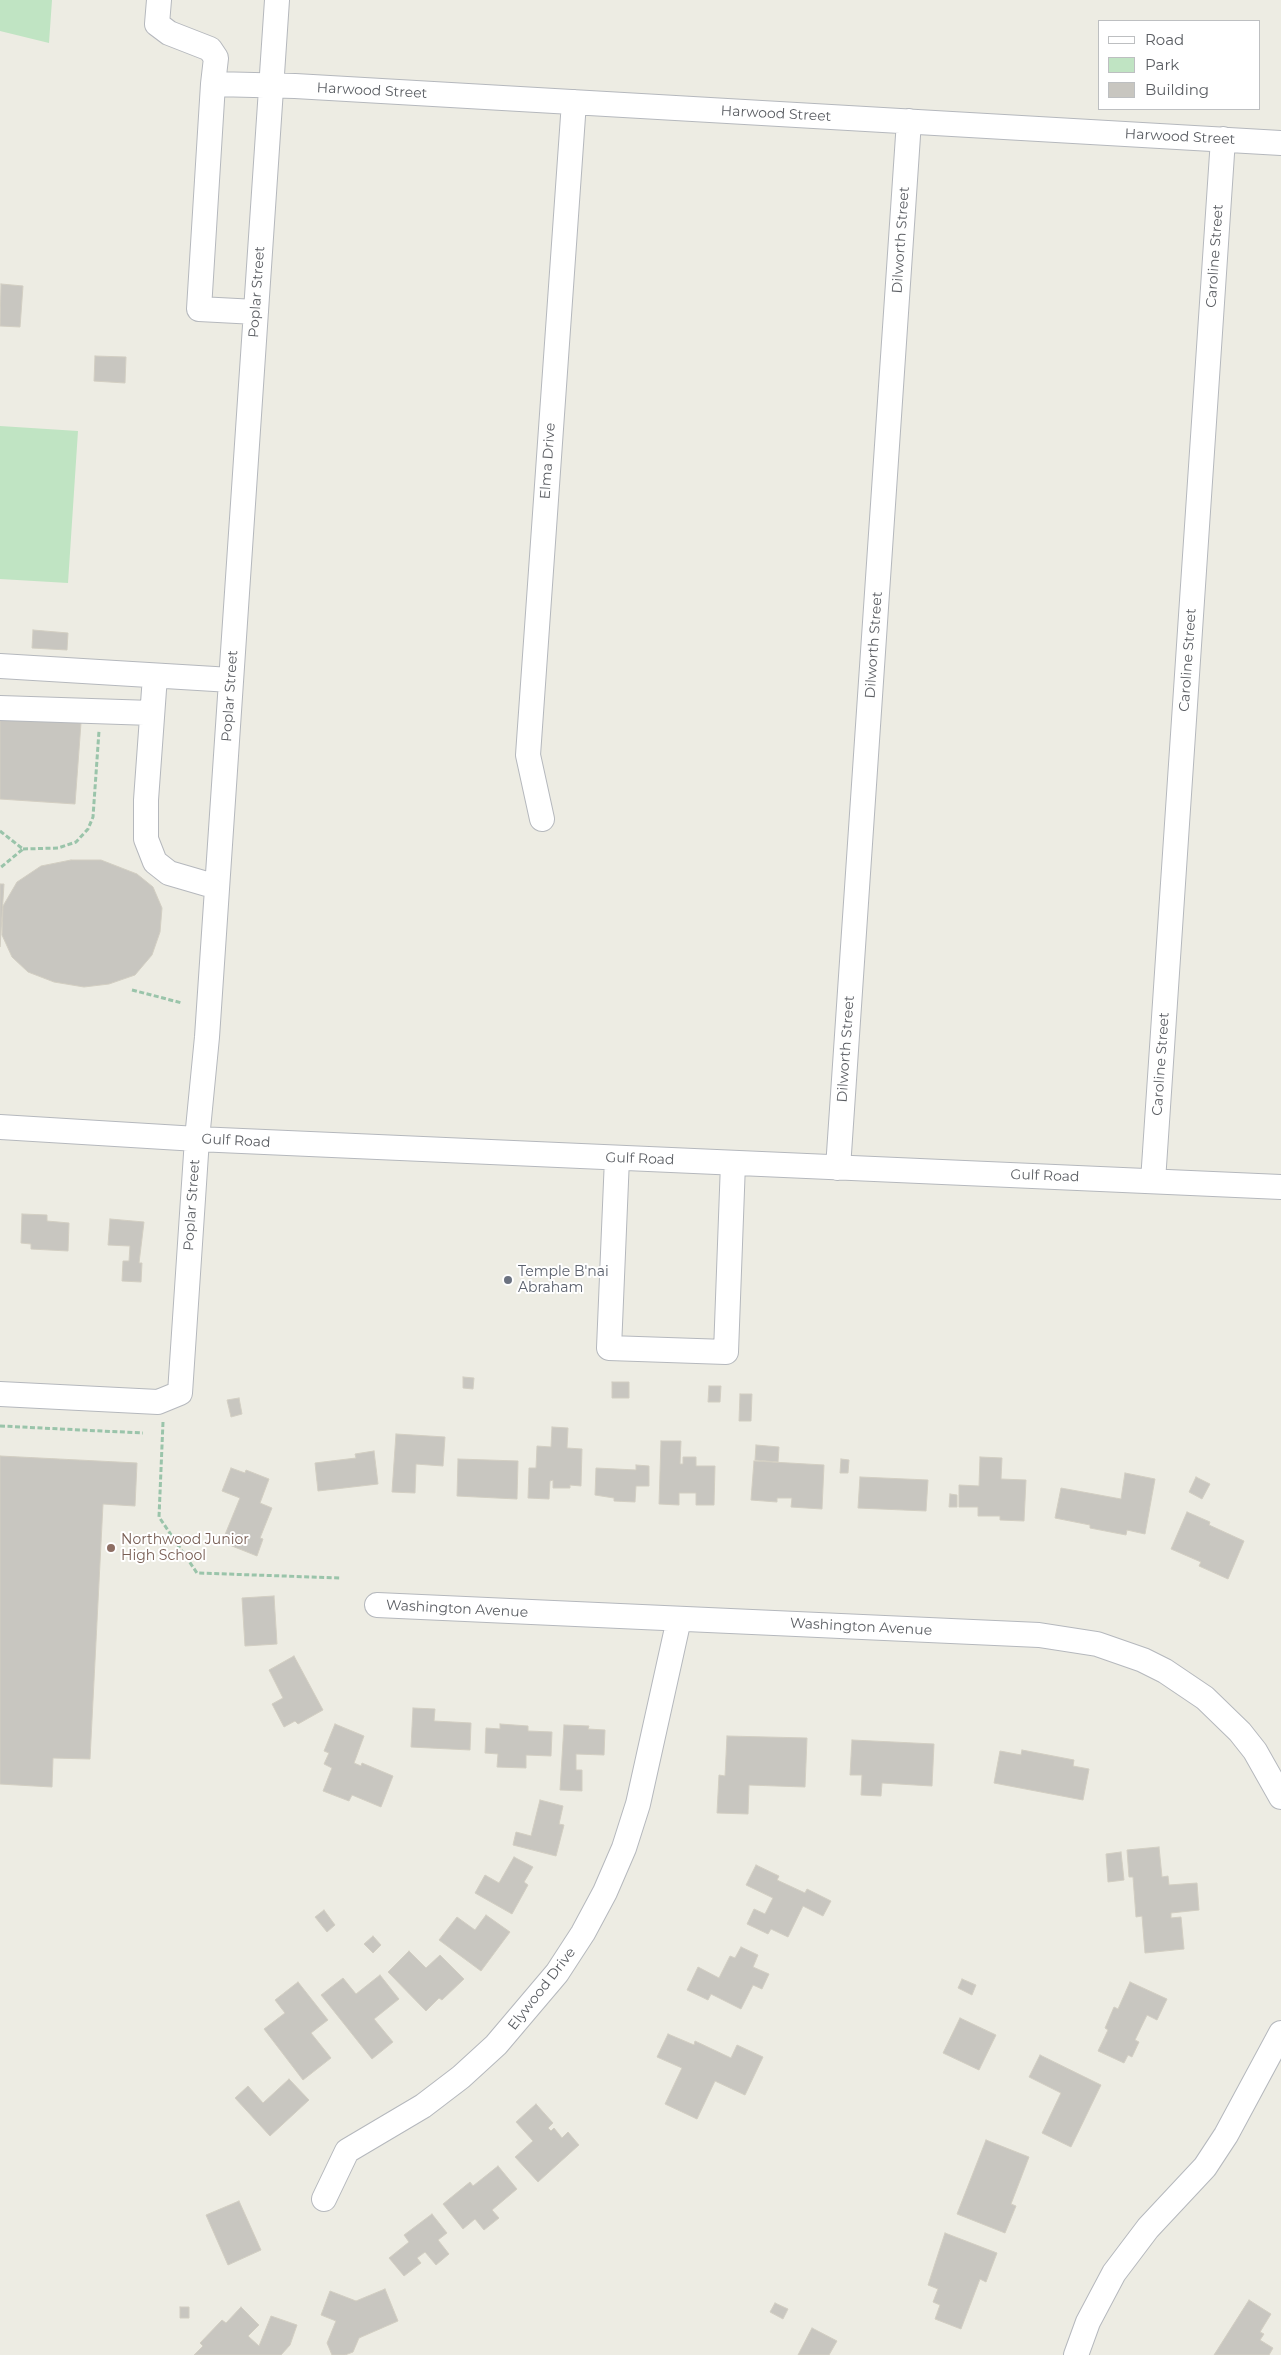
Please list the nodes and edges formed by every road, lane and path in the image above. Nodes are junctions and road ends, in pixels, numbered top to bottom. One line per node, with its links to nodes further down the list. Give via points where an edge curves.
1 (159, 0): 3 (street, via 157,24 169,34 210,49 216,58)
2 (277, 0): 4 (street, Poplar Street)
3 (213, 84): 4 (street, Harwood Street); 9 (street, via 199,309)
4 (271, 85): 5 (street, Harwood Street); 9 (street, Poplar Street)
5 (574, 102): 6 (street, Harwood Street); 16 (street, Elma Drive, via 528,755)
6 (909, 121): 7 (street, Harwood Street); 27 (street, Dilworth Street)
7 (1223, 139): 8 (street, Harwood Street); 28 (street, Caroline Street)
8 (1281, 143)
9 (256, 312): 12 (street, Poplar Street)
10 (0, 666): 11 (street)
11 (155, 676): 12 (street); 14 (street)
12 (231, 680): 20 (street, Poplar Street)
13 (0, 708): 14 (street)
14 (152, 713): 20 (street, via 146,839 155,862 169,873)
15 (100, 721): 18 (path, via 93,817 88,829 76,842 58,848)
16 (542, 820)
17 (0, 831): 18 (path)
18 (23, 849): 19 (path)
19 (0, 868)
20 (217, 887): 24 (street, Poplar Street)
21 (132, 990): 22 (path)
22 (182, 1003)
23 (0, 1127): 24 (street, Gulf Road)
24 (197, 1139): 25 (street, Gulf Road); 31 (street, Poplar Street)
25 (617, 1158): 26 (street, Gulf Road); 26 (street, via 609,1348 726,1352)
26 (733, 1163): 27 (street, Gulf Road)
27 (838, 1168): 28 (street, Gulf Road)
28 (1153, 1181): 29 (street, Gulf Road)
29 (1281, 1187)
30 (0, 1394): 31 (street, via 158,1402)
31 (172, 1396): 34 (path, via 159,1517 197,1573)
32 (0, 1426): 33 (path)
33 (143, 1433)
34 (341, 1578)
35 (377, 1605): 36 (street, Washington Avenue)
36 (679, 1619): 37 (street, Washington Avenue, via 1039,1635 1105,1646 1165,1671 1205,1698 1255,1752); 39 (street, Elywood Drive, via 638,1804 620,1857 583,1934 557,1973 496,2046 423,2106 347,2151)
37 (1281, 1797)
38 (1281, 2033): 40 (street, via 1205,2167 1148,2228 1114,2272 1088,2322)
39 (324, 2199)
40 (1076, 2355)

